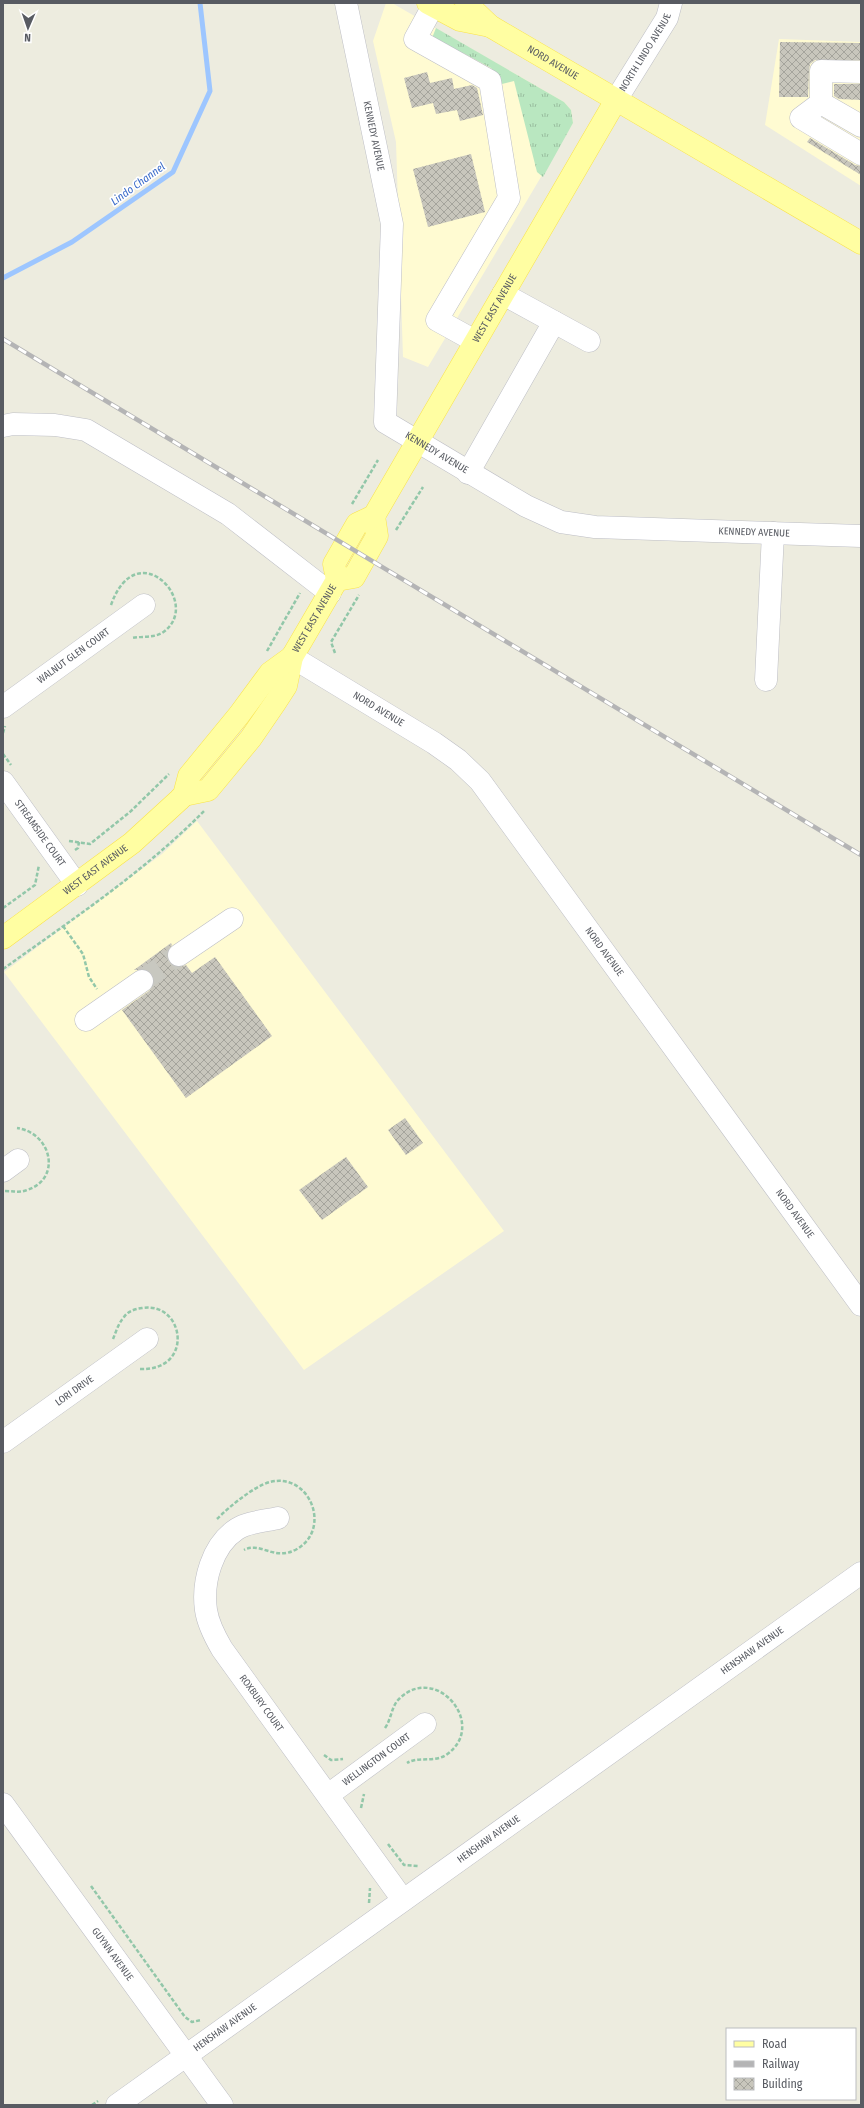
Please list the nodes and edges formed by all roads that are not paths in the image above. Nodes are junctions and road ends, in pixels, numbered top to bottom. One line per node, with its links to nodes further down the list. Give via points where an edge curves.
1 (346, 3): 17 (street, KENNEDY AVENUE, via 392,224 385,422)
2 (466, 3): 5 (main road, NORD AVENUE)
3 (671, 3): 7 (street, NORTH LINDO AVENUE, via 667,18)
4 (431, 5): 5 (main road, NORD AVENUE, via 460,20); 14 (street, via 415,39 490,81 509,198 437,320)
5 (490, 26): 7 (main road, NORD AVENUE)
6 (861, 72): 8 (street, via 821,71)
7 (616, 100): 11 (main road, NORD AVENUE); 12 (main road, WEST EAST AVENUE)
8 (820, 103): 9 (street); 10 (street, via 801,118)
9 (861, 126)
10 (861, 154)
11 (861, 243)
12 (503, 294): 13 (street); 14 (main road, WEST EAST AVENUE)
13 (554, 322): 15 (street); 18 (street)
14 (475, 341): 17 (main road, WEST EAST AVENUE)
15 (589, 341)
16 (3, 426): 21 (street, via 54,425 86,430 228,514 310,576)
17 (417, 442): 18 (street, KENNEDY AVENUE); 21 (main road, WEST EAST AVENUE, via 374,516 377,536 354,577)
18 (468, 472): 19 (street, KENNEDY AVENUE, via 526,506 561,522 595,527)
19 (773, 533): 20 (street, KENNEDY AVENUE); 24 (street)
20 (861, 536)
21 (334, 586): 23 (main road, WEST EAST AVENUE)
22 (144, 605): 25 (street, WALNUT GLEN COURT)
23 (292, 657): 27 (main road, WEST EAST AVENUE, via 270,673 189,776 184,795 132,843); 33 (street, NORD AVENUE, via 434,743 458,760 480,781)
24 (766, 680)
25 (3, 707)
26 (8, 774): 27 (street, STREAMSIDE COURT)
27 (77, 885): 29 (main road, WEST EAST AVENUE)
28 (232, 919): 30 (street)
29 (3, 938)
30 (179, 955)
31 (142, 981): 32 (street)
32 (86, 1020)
33 (861, 1305)
34 (147, 1339): 35 (street, LORI DRIVE)
35 (3, 1442)
36 (278, 1518): 39 (street, ROXBURY COURT, via 245,1526 226,1539 211,1564 205,1596 206,1610 214,1636 222,1649)
37 (861, 1574): 41 (street, HENSHAW AVENUE)
38 (425, 1724): 39 (street, WELLINGTON COURT)
39 (328, 1795): 41 (street, ROXBURY COURT)
40 (3, 1804): 42 (street, GUYNN AVENUE)
41 (403, 1900): 42 (street, HENSHAW AVENUE)
42 (186, 2056): 43 (street, HENSHAW AVENUE); 44 (street, GUYNN AVENUE)
43 (111, 2101)
44 (222, 2105)

